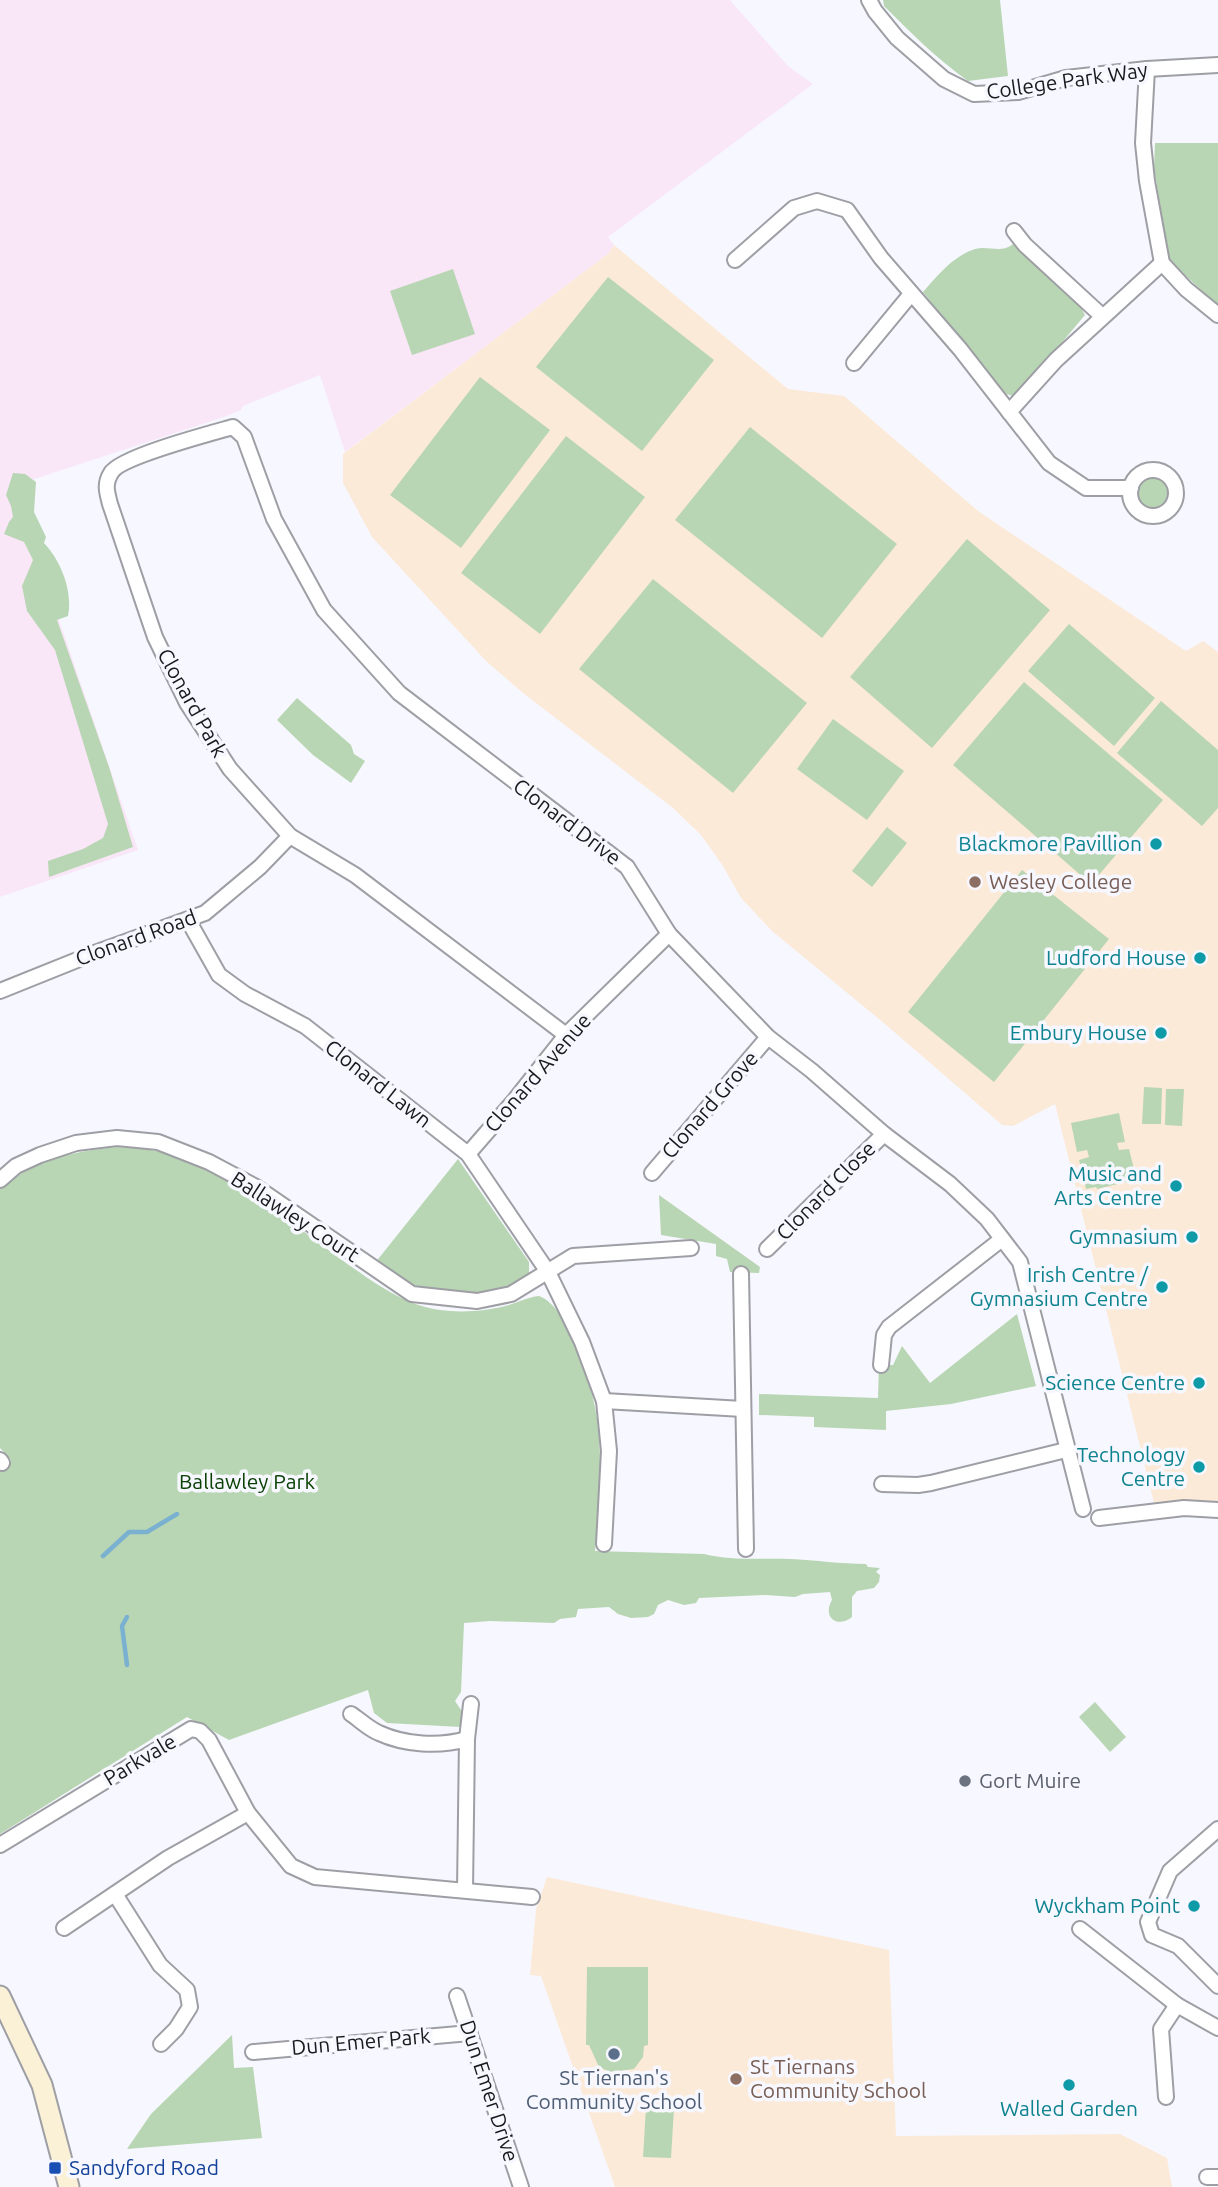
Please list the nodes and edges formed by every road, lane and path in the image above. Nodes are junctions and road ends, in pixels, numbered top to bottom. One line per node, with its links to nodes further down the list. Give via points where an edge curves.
1 (869, 0): 3 (street, College Park Way, via 897,38 944,79 974,94 1018,92 1066,78)
2 (1218, 65): 3 (street, College Park Way)
3 (1147, 69): 6 (street, via 1143,143)
4 (1014, 231): 9 (street)
5 (735, 260): 7 (street, via 794,208 817,201 846,211)
6 (1162, 263): 8 (street); 9 (street)
7 (911, 294): 10 (street); 11 (street)
8 (1218, 315)
9 (1102, 316): 11 (street)
10 (854, 363)
11 (1009, 412): 13 (street, via 1049,463 1086,488)
12 (233, 426): 14 (street, Clonard Park, via 135,457 113,469 106,485 155,637 187,703 228,767); 16 (street, Clonard Drive, via 244,437 274,519 327,615 402,696 627,867)
13 (1130, 488)
14 (290, 836): 15 (street, Clonard Road, via 227,896); 18 (street, Clonard Park, via 356,876)
15 (188, 920): 17 (street, Clonard Road); 21 (street, Clonard Lawn, via 219,975 310,1030)
16 (669, 934): 18 (street, Clonard Avenue); 19 (street, Clonard Drive)
17 (0, 991)
18 (566, 1035): 21 (street, Clonard Avenue)
19 (768, 1037): 20 (street, Clonard Drive); 22 (street, Clonard Grove)
20 (884, 1134): 24 (street, Clonard Drive, via 950,1184); 26 (street, Clonard Close)
21 (468, 1154): 27 (street, Clonard Lawn)
22 (652, 1173)
23 (0, 1180): 27 (street, Ballawley Court, via 16,1166 76,1143 117,1138 158,1142 256,1187 412,1294 477,1301 511,1294)
24 (1002, 1239): 29 (street, via 889,1327); 32 (street, Clonard Drive, via 1020,1262)
25 (691, 1248): 27 (street, Ballawley Court, via 573,1256)
26 (767, 1249)
27 (548, 1272): 30 (street, Clonard Lawn)
28 (741, 1274): 31 (street)
29 (881, 1365)
30 (604, 1401): 31 (street); 37 (street, Clonard Lawn, via 609,1451)
31 (743, 1409): 38 (street)
32 (1066, 1450): 33 (street, via 918,1485); 34 (street, Clonard Drive)
33 (882, 1485)
34 (1083, 1509)
35 (1218, 1510): 36 (street, via 1184,1508)
36 (1099, 1518)
37 (604, 1544)
38 (746, 1549)
39 (471, 1704): 41 (street)
40 (351, 1714): 41 (street, via 379,1733 418,1744)
41 (467, 1739): 45 (street)
42 (248, 1814): 44 (street, Parkvale, via 209,1740 191,1729); 45 (street, Parkvale, via 291,1867 315,1877); 46 (street, via 168,1858)
43 (1218, 1829): 50 (street, via 1170,1871 1148,1922 1152,1935 1178,1946)
44 (0, 1845)
45 (465, 1890): 47 (street, Parkvale)
46 (115, 1894): 48 (street); 56 (street, via 160,1965 187,1990 190,2007)
47 (532, 1897)
48 (64, 1928)
49 (1080, 1928): 53 (street)
50 (1218, 1986)
51 (0, 1996): 59 (main road, via 43,2085)
52 (457, 1996): 55 (street, Dun Emer Drive)
53 (1177, 2005): 54 (street); 58 (street, via 1161,2029)
54 (1218, 2028)
55 (470, 2033): 57 (street, Dun Emer Park); 60 (street, Dun Emer Drive)
56 (161, 2044)
57 (253, 2052)
58 (1166, 2097)
59 (69, 2187)
60 (521, 2187)

